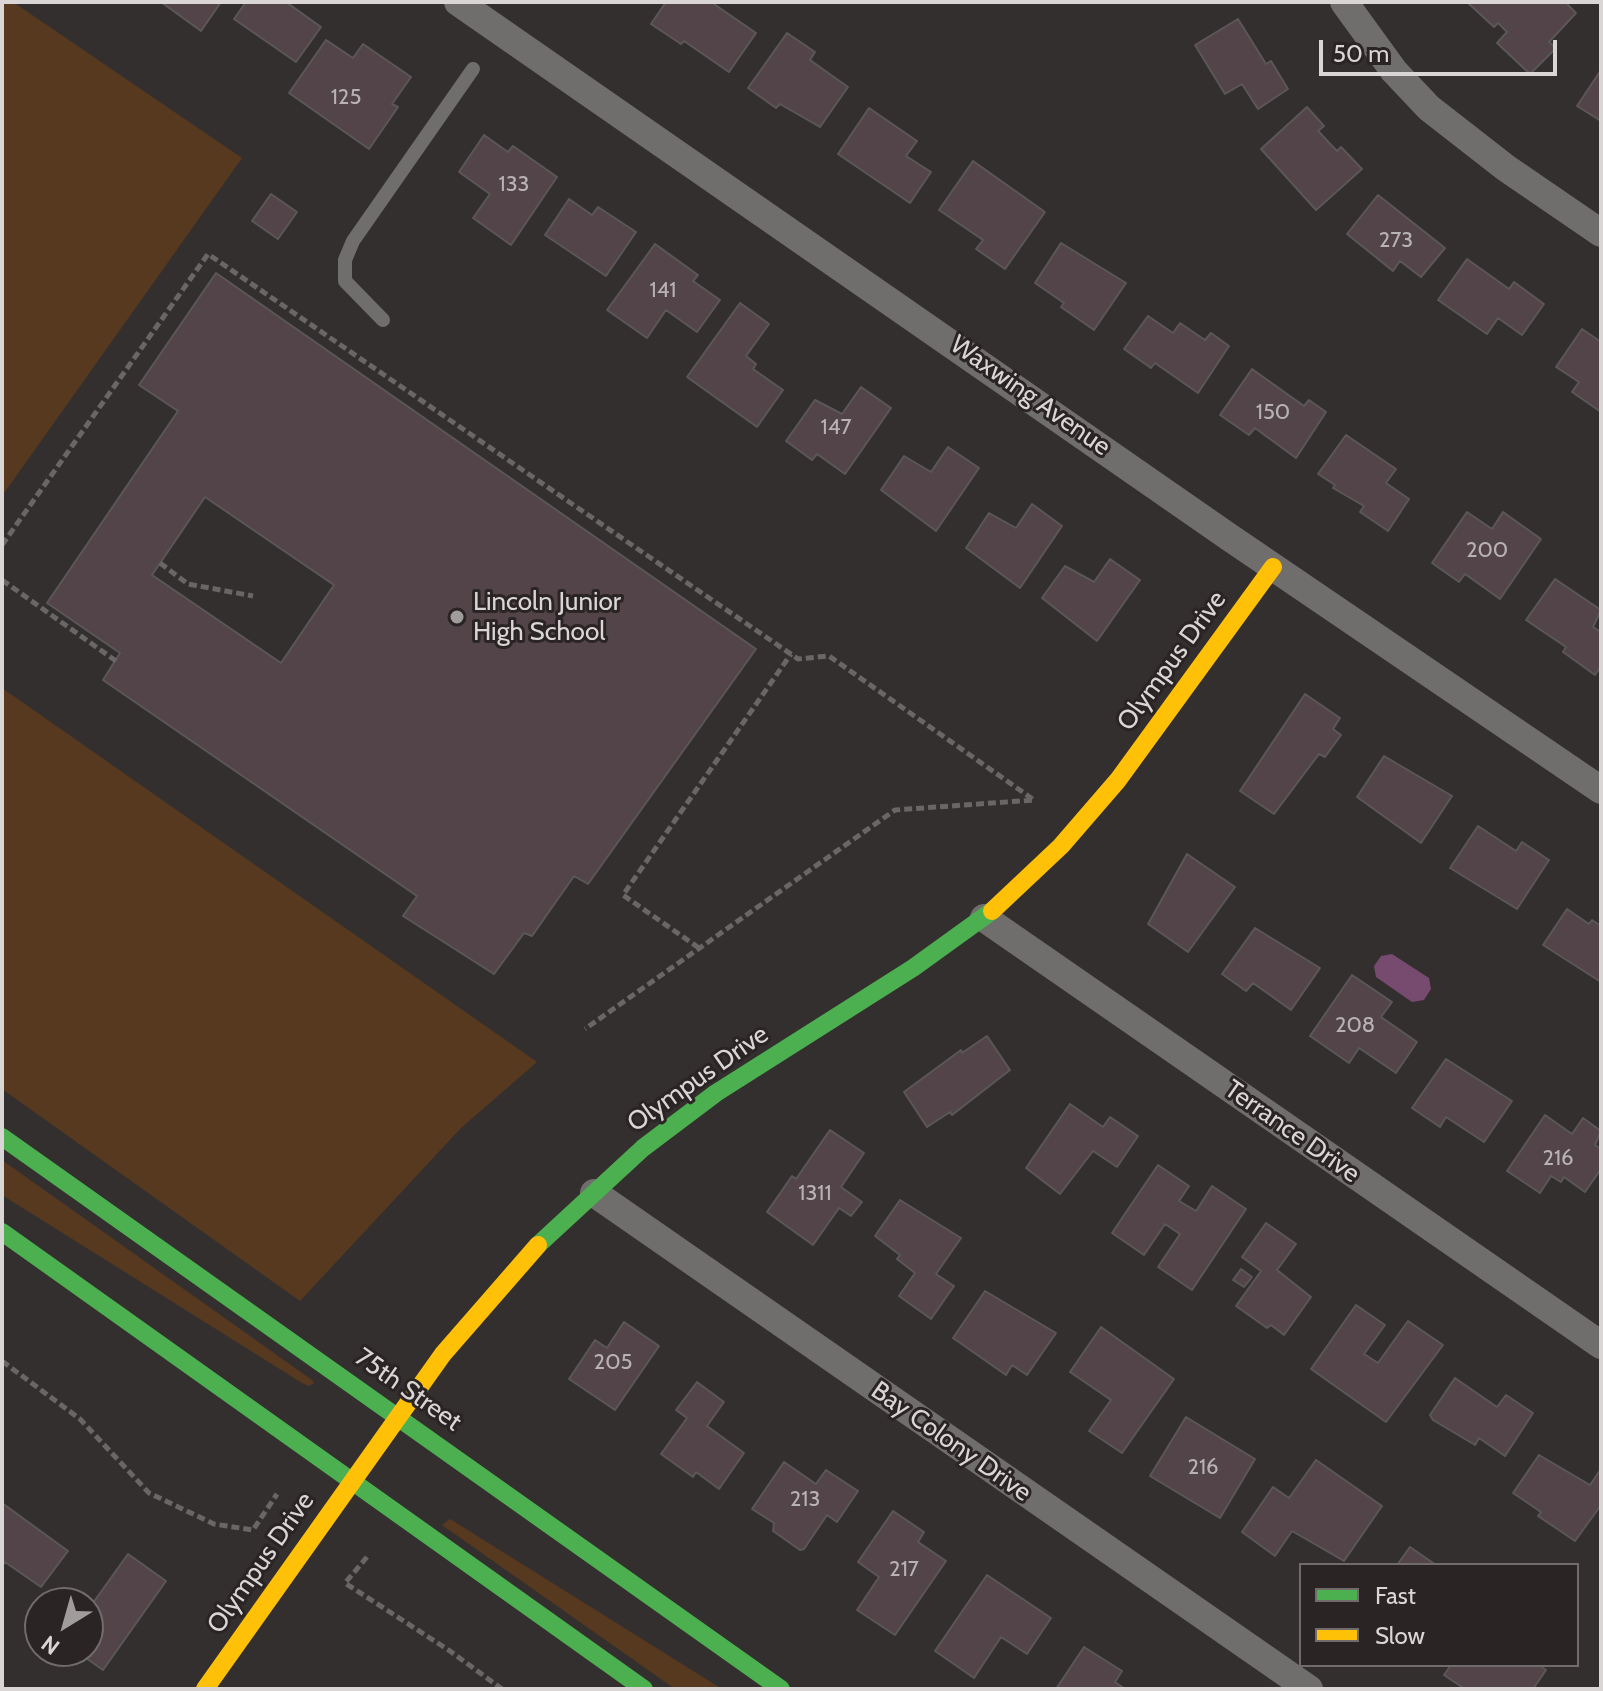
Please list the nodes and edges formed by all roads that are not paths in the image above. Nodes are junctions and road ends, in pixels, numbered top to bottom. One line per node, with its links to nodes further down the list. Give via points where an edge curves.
1 (458, 2): 6 (street, Waxwing Avenue)
2 (1344, 2): 4 (street, via 1394,71 1429,108)
3 (473, 69): 5 (lane, via 345,260 345,281)
4 (1601, 233)
5 (383, 320)
6 (1273, 567): 7 (street, Waxwing Avenue); 8 (main road, Olympus Drive, via 1118,780 1061,846)
7 (1601, 790)
8 (984, 918): 10 (main road, Olympus Drive, via 716,1093); 12 (street, Terrance Drive)
9 (2, 1137): 13 (main road, 75th Street)
10 (594, 1193): 13 (main road, Olympus Drive, via 508,1276); 18 (street, Bay Colony Drive)
11 (2, 1232): 14 (main road)
12 (1601, 1345)
13 (399, 1415): 14 (main road, Olympus Drive); 17 (main road, 75th Street)
14 (352, 1480): 15 (main road, Olympus Drive); 16 (main road)
15 (205, 1689)
16 (644, 1689)
17 (781, 1689)
18 (1309, 1689)

